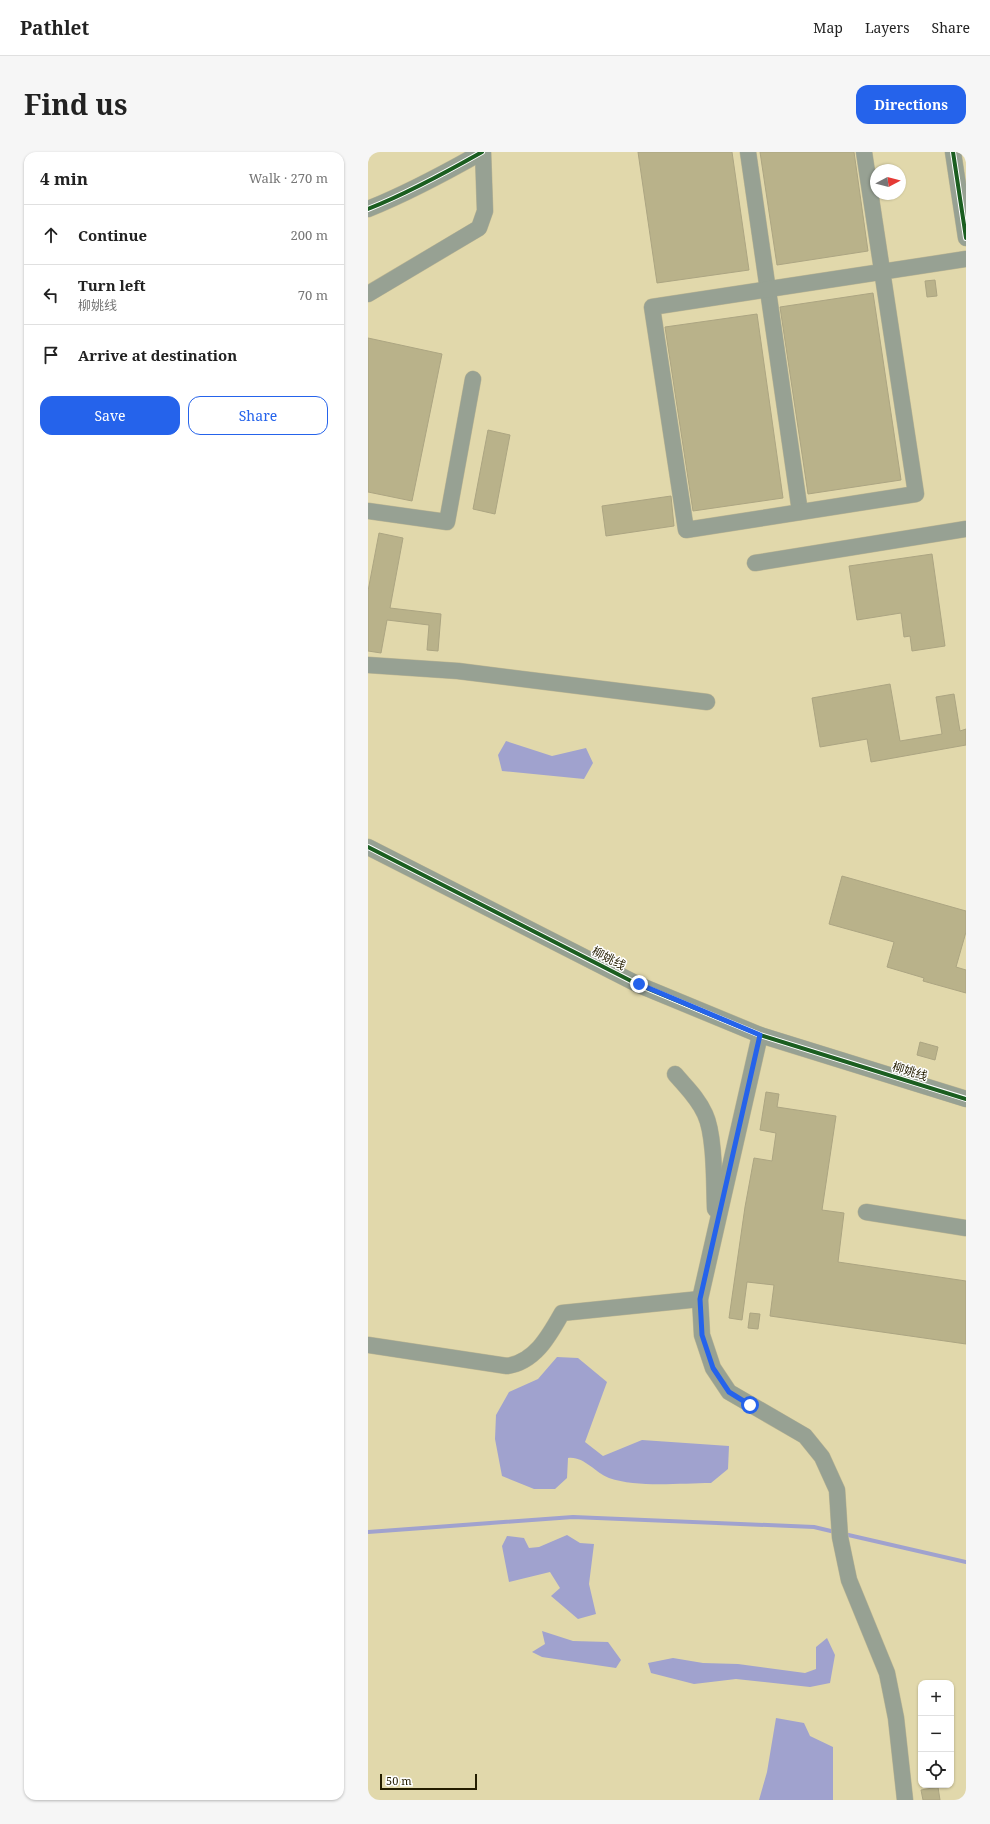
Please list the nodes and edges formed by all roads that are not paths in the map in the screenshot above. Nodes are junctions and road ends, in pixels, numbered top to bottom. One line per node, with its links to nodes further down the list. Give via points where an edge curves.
1 (483, 152): 5 (street, via 408,192); 10 (street, via 485,211 479,228)
2 (748, 152): 9 (street)
3 (864, 152): 8 (street)
4 (953, 152): 6 (street)
5 (368, 209)
6 (966, 238)
7 (966, 259): 8 (street)
8 (882, 272): 9 (street); 13 (street, via 916,494)
9 (768, 289): 13 (street); 13 (street, via 652,307 686,530)
10 (368, 294)
11 (473, 379): 12 (street, via 447,522)
12 (368, 511)
13 (800, 512)
14 (966, 530): 15 (street)
15 (755, 563)
16 (368, 665): 17 (street, via 458,672)
17 (707, 702)
18 (368, 847): 19 (street, 柳姚线, via 639,984)
19 (760, 1035): 21 (street, 柳姚线); 24 (street)
20 (675, 1074): 24 (street, via 698,1101 706,1114 710,1129)
21 (966, 1098)
22 (866, 1212): 23 (street)
23 (966, 1228)
24 (716, 1229): 25 (street)
25 (700, 1299): 26 (street, via 562,1313 548,1338 532,1356 518,1364 507,1366); 27 (street, via 702,1335 713,1368 729,1392 805,1436 822,1457 837,1490 840,1537 849,1580 887,1673 896,1718)
26 (368, 1345)
27 (905, 1800)

